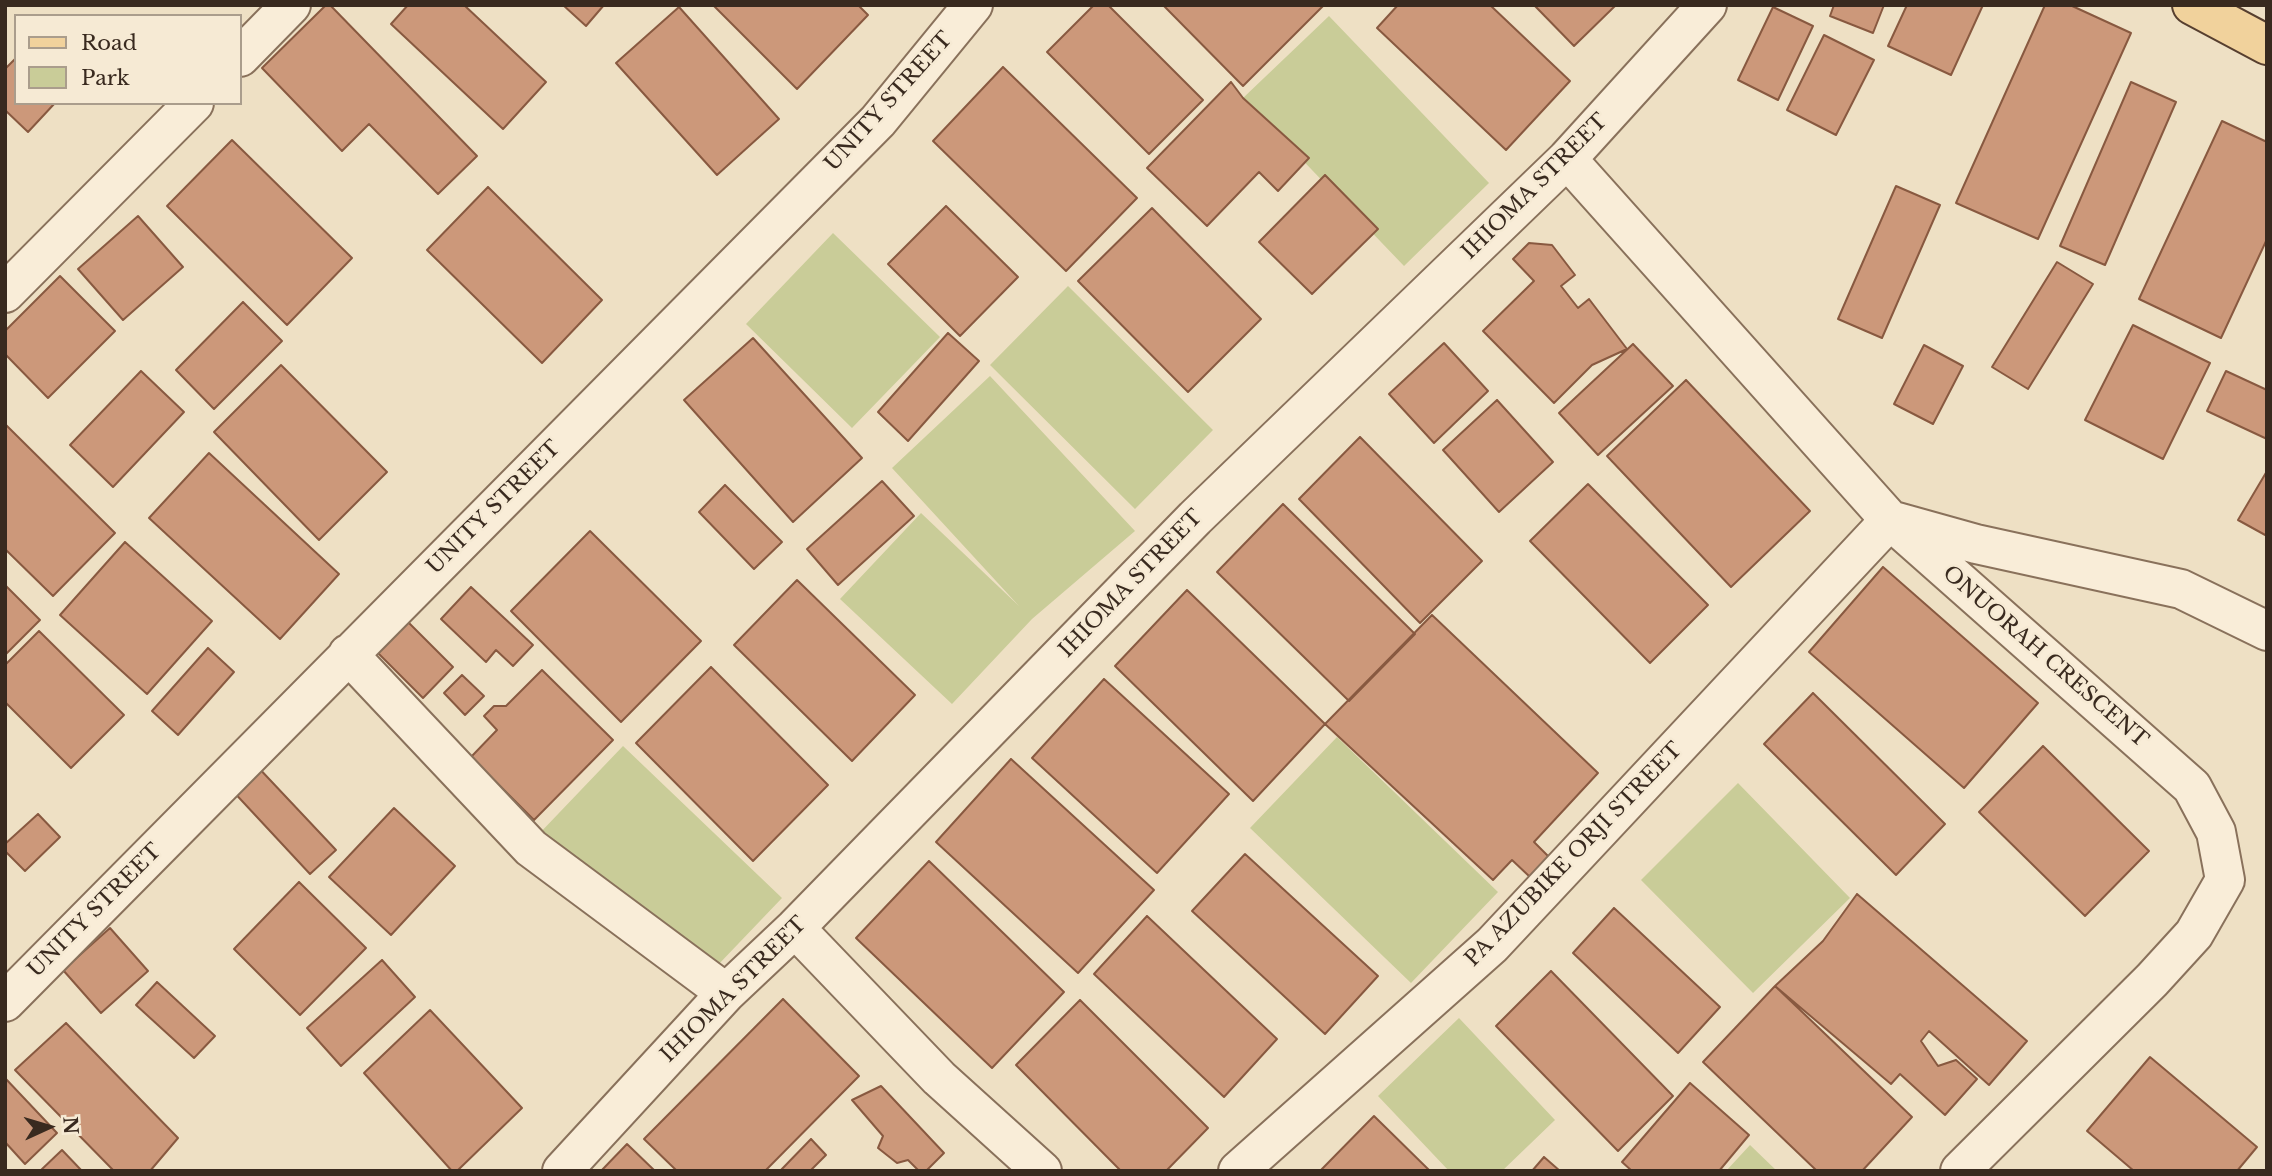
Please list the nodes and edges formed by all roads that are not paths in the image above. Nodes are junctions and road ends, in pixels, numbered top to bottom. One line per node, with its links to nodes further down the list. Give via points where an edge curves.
1 (291, 5): 6 (street)
2 (973, 5): 12 (street, UNITY STREET, via 878,121)
3 (1707, 5): 8 (street, IHIOMA STREET)
4 (2192, 5): 5 (main road)
5 (2267, 45)
6 (242, 55)
7 (192, 105): 9 (street)
8 (1567, 159): 10 (street, ONUORAH CRESCENT); 13 (street, IHIOMA STREET, via 1195,518)
9 (5, 293)
10 (1890, 520): 11 (street, via 1976,544 2181,589); 18 (street, PA AZUBIKE ORJI STREET, via 1492,945); 19 (street, ONUORAH CRESCENT, via 2192,787 2216,832 2225,880 2194,934)
11 (2267, 631)
12 (348, 654): 14 (street, via 531,848); 15 (street, UNITY STREET)
13 (795, 928): 14 (street, IHIOMA STREET); 17 (street, via 939,1078)
14 (726, 993): 16 (street, IHIOMA STREET)
15 (5, 1002)
16 (562, 1171)
17 (1042, 1171)
18 (1238, 1171)
19 (1960, 1171)

